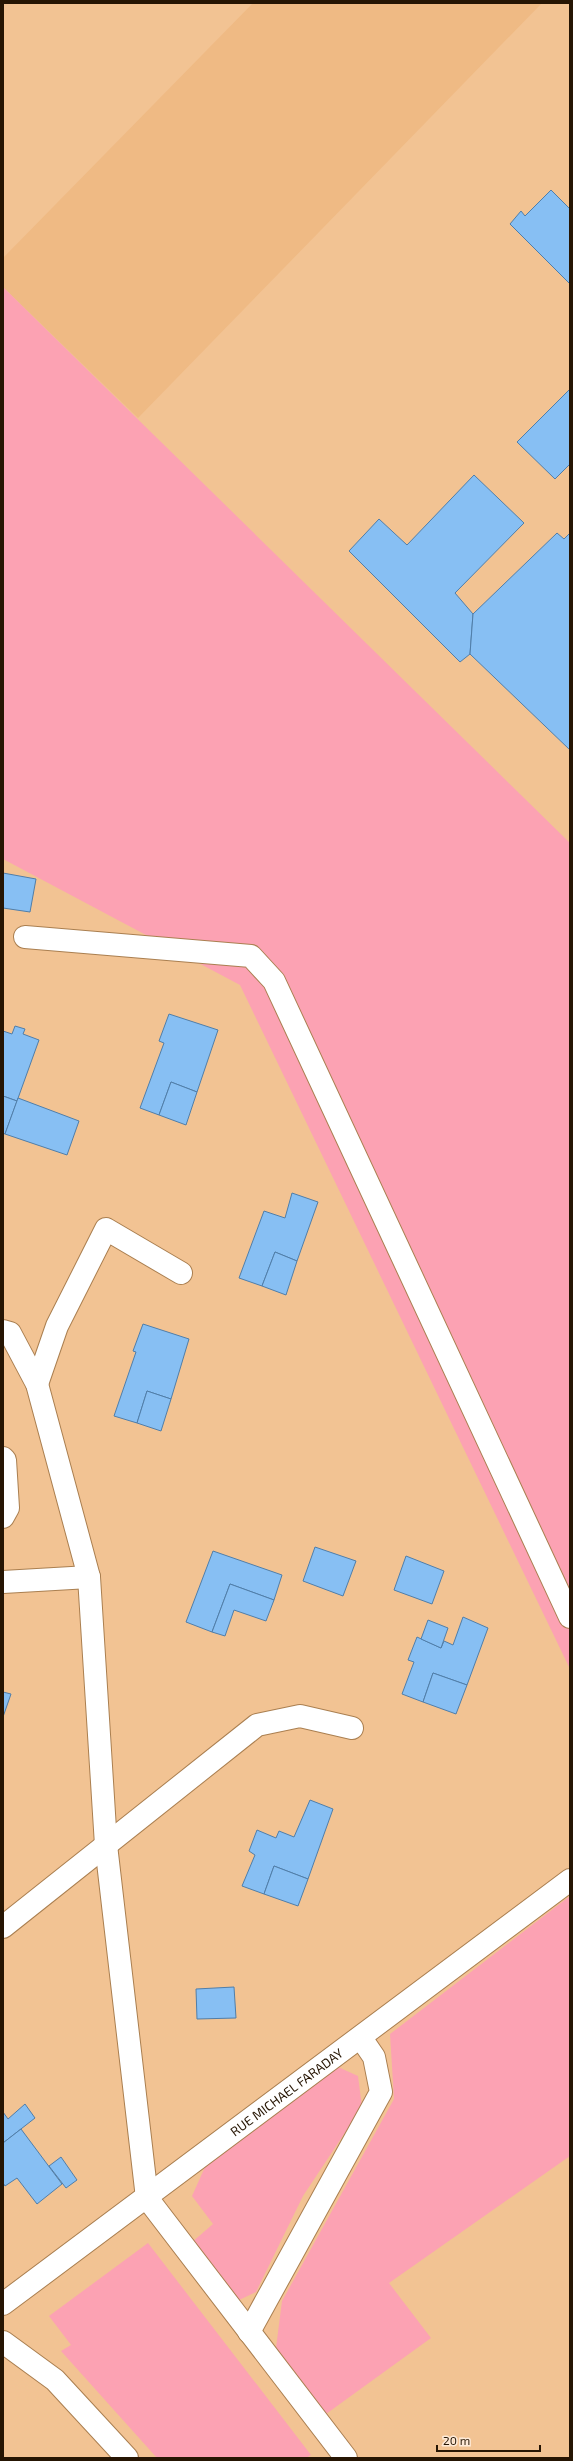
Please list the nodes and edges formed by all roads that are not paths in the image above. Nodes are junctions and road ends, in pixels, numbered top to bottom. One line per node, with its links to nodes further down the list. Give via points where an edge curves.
1 (25, 937): 9 (street, via 251,956 274,981)
2 (181, 1272): 4 (street, via 106,1229 57,1326)
3 (3, 1331): 4 (street, via 10,1333)
4 (36, 1384): 7 (street)
5 (3, 1458): 6 (street, via 8,1508)
6 (3, 1518)
7 (89, 1577): 8 (street); 11 (street)
8 (3, 1582)
9 (570, 1617)
10 (352, 1728): 11 (street, via 300,1716 257,1725)
11 (106, 1845): 13 (street); 15 (street)
12 (570, 1880): 14 (street, RUE MICHAEL FARADAY)
13 (3, 1927)
14 (361, 2038): 15 (street, RUE MICHAEL FARADAY); 17 (street, via 374,2057 381,2092)
15 (147, 2198): 16 (street, RUE MICHAEL FARADAY); 17 (street)
16 (3, 2304)
17 (250, 2332): 20 (street)
18 (3, 2342): 19 (street, via 55,2380)
19 (127, 2458)
20 (346, 2458)

